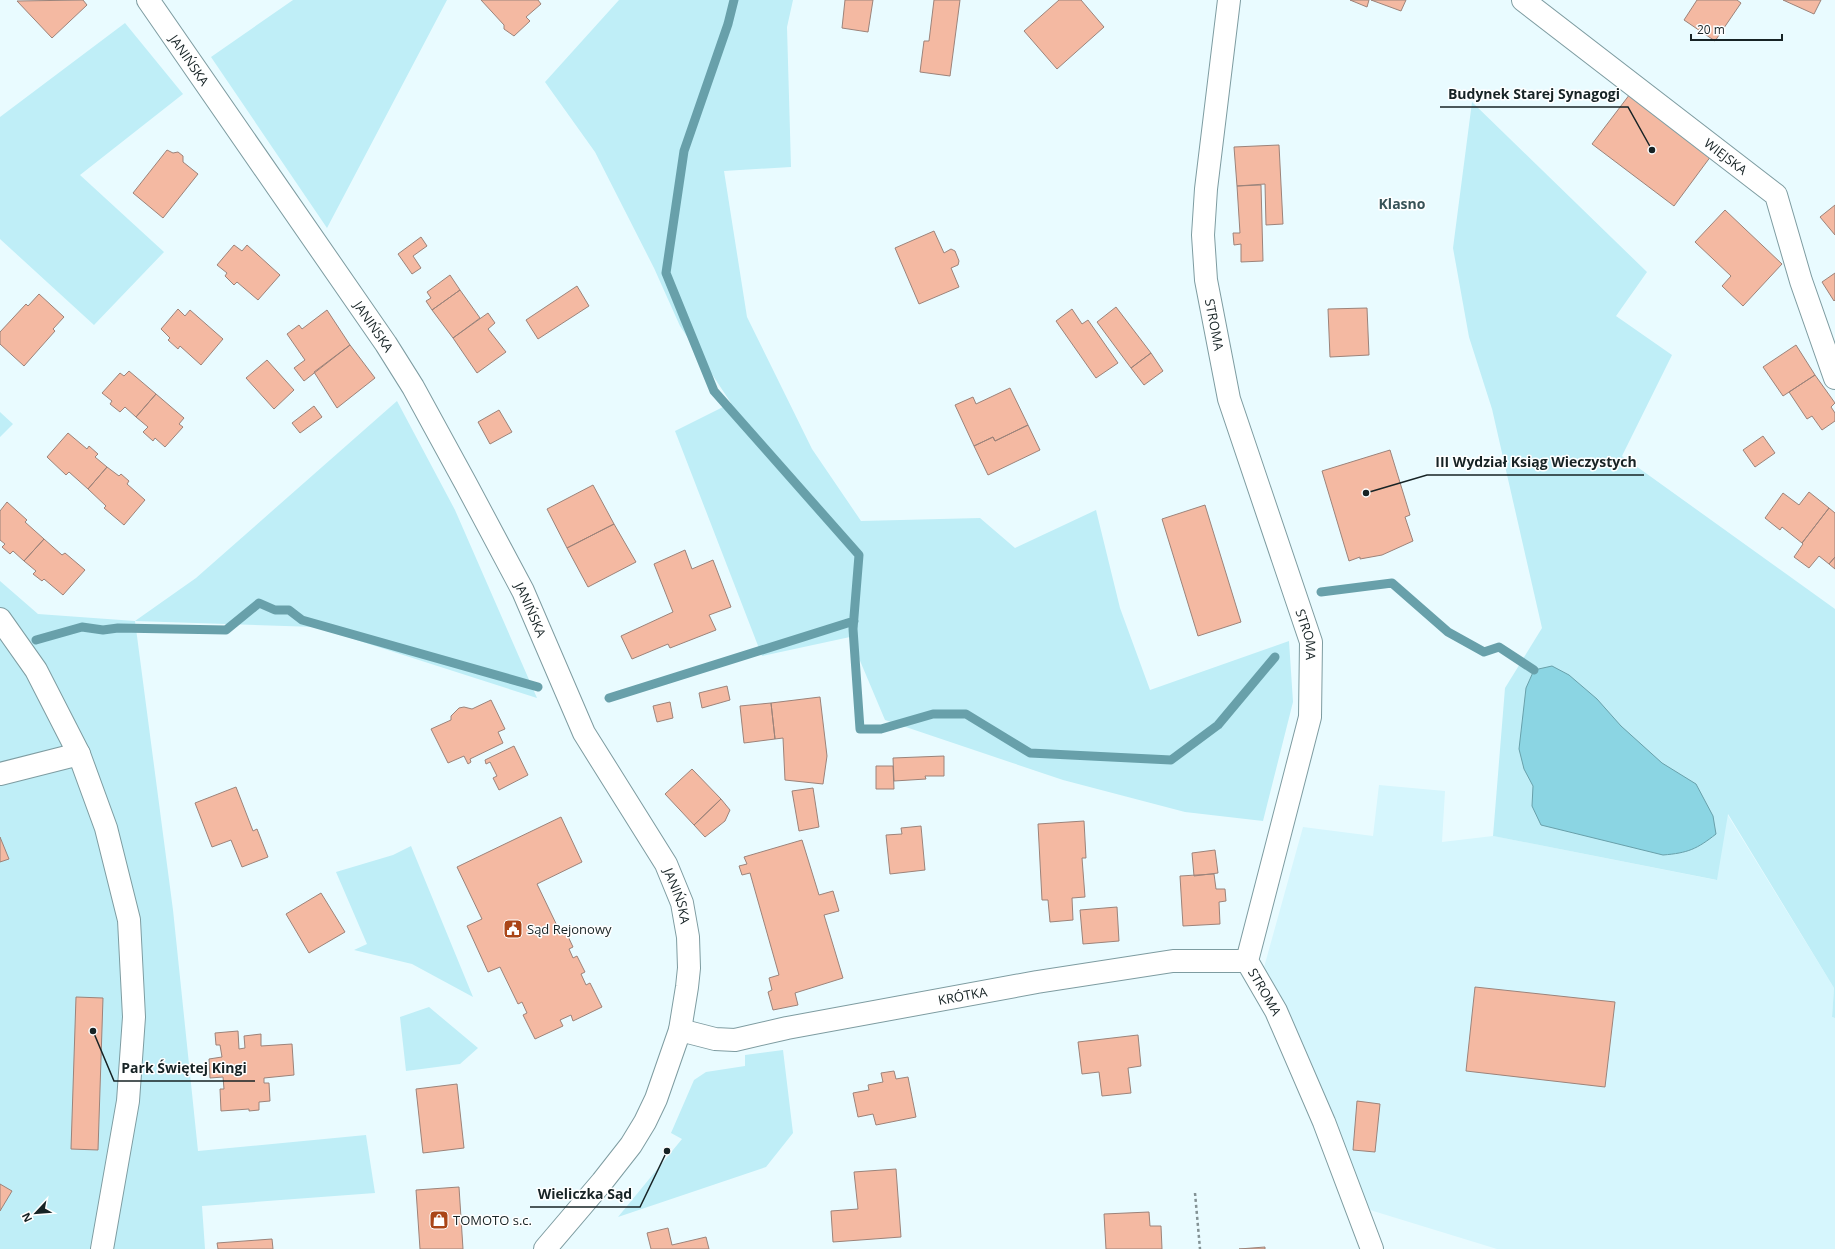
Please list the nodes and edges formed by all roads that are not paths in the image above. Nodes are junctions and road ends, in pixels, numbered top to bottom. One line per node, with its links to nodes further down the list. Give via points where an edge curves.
1 (148, 0): 9 (street, JANIŃSKA, via 378,331 413,387 523,591 584,733 666,864 682,903 688,937 689,968)
2 (1229, 0): 8 (street, STROMA, via 1206,189 1203,234 1206,280 1229,399 1311,642 1310,717)
3 (1523, 0): 4 (street, WIEJSKA, via 1776,196 1801,281)
4 (1835, 378)
5 (0, 619): 6 (street, via 36,670)
6 (79, 754): 7 (street); 10 (street, via 106,828 129,920 134,1017 128,1101)
7 (0, 774)
8 (1247, 961): 9 (street, KRÓTKA, via 1173,961 1037,982 735,1040 715,1040); 12 (street, STROMA, via 1276,1011 1324,1122)
9 (680, 1030): 11 (street, JANIŃSKA, via 645,1122 631,1145)
10 (102, 1249)
11 (545, 1249)
12 (1372, 1249)

